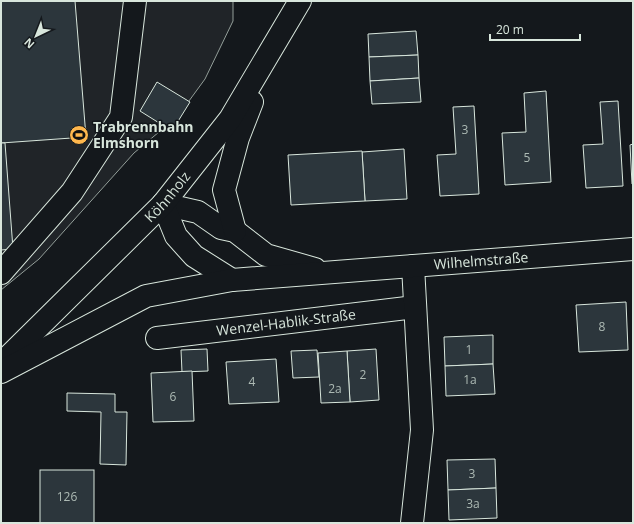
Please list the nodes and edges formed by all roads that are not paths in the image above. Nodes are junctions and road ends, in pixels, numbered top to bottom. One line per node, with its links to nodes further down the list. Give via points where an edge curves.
1 (135, 1): 8 (main road, via 121,117 72,192)
2 (300, 1): 3 (main road, Köhnholz)
3 (274, 45): 4 (main road, Köhnholz, via 230,119); 5 (main road, via 238,138 224,190)
4 (163, 204): 5 (main road, Wilhelmstraße, via 198,212 222,228); 10 (main road, via 176,236 194,256); 13 (main road, Köhnholz)
5 (235, 231): 9 (main road, Wilhelmstraße, via 266,255)
6 (633, 249): 7 (main road, Wilhelmstraße)
7 (413, 266): 9 (main road, Wilhelmstraße); 11 (main road)
8 (1, 273)
9 (330, 273): 10 (main road, Wilhelmstraße)
10 (232, 280): 14 (main road, Wilhelmstraße, via 146,296)
11 (415, 307): 12 (main road, Wenzel-Hablik-Straße); 15 (main road, via 422,430)
12 (158, 338)
13 (1, 364)
14 (1, 372)
15 (412, 523)

